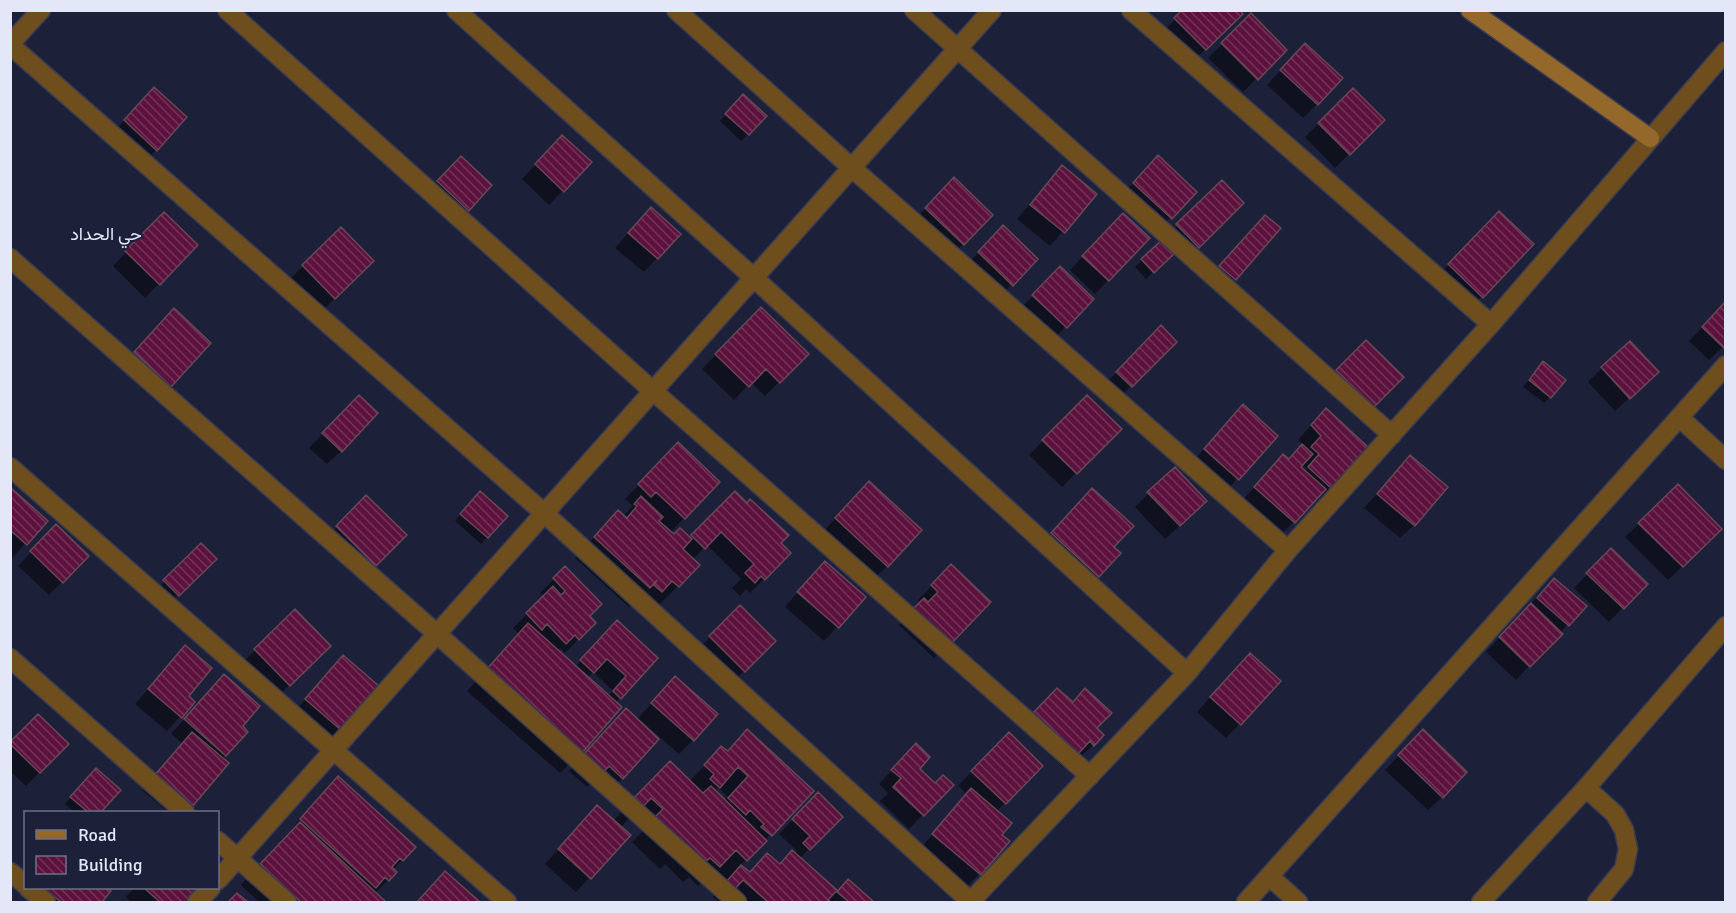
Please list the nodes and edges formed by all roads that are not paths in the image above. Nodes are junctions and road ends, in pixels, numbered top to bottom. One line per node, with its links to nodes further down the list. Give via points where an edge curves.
1 (41, 10): 9 (street)
2 (227, 10): 18 (street)
3 (456, 10): 15 (street)
4 (676, 10): 13 (street)
5 (914, 10): 10 (street)
6 (992, 10): 10 (street)
7 (1131, 10): 16 (street)
8 (1470, 10): 12 (street)
9 (10, 44): 23 (street)
10 (958, 48): 13 (street); 20 (street)
11 (1725, 51): 12 (street)
12 (1650, 138): 16 (street)
13 (852, 168): 15 (street); 24 (street)
14 (10, 258): 26 (street)
15 (754, 278): 18 (street); 28 (street)
16 (1491, 324): 20 (street)
17 (1725, 365): 19 (street)
18 (652, 391): 23 (street); 30 (street)
19 (1680, 418): 21 (street); 36 (street)
20 (1392, 435): 24 (street)
21 (1725, 460)
22 (10, 467): 29 (street)
23 (544, 513): 26 (street); 41 (street)
24 (1288, 549): 28 (street)
25 (1725, 626): 31 (street)
26 (437, 634): 29 (street); 46 (street)
27 (10, 658): 32 (street)
28 (1187, 673): 30 (street)
29 (333, 750): 34 (street); 45 (street)
30 (1090, 776): 41 (street)
31 (1586, 788): 49 (street); 50 (street, via 1615,814 1628,849 1624,869)
32 (183, 811)
33 (219, 842): 34 (street)
34 (237, 858): 37 (street); 44 (street)
35 (10, 872): 38 (street)
36 (1269, 876): 47 (street); 48 (street)
37 (219, 879)
38 (24, 884)
39 (30, 889): 42 (street)
40 (210, 889): 43 (street)
41 (971, 902)
42 (46, 903)
43 (197, 903)
44 (287, 903)
45 (507, 903)
46 (736, 903)
47 (1246, 903)
48 (1298, 903)
49 (1480, 903)
50 (1597, 903)

